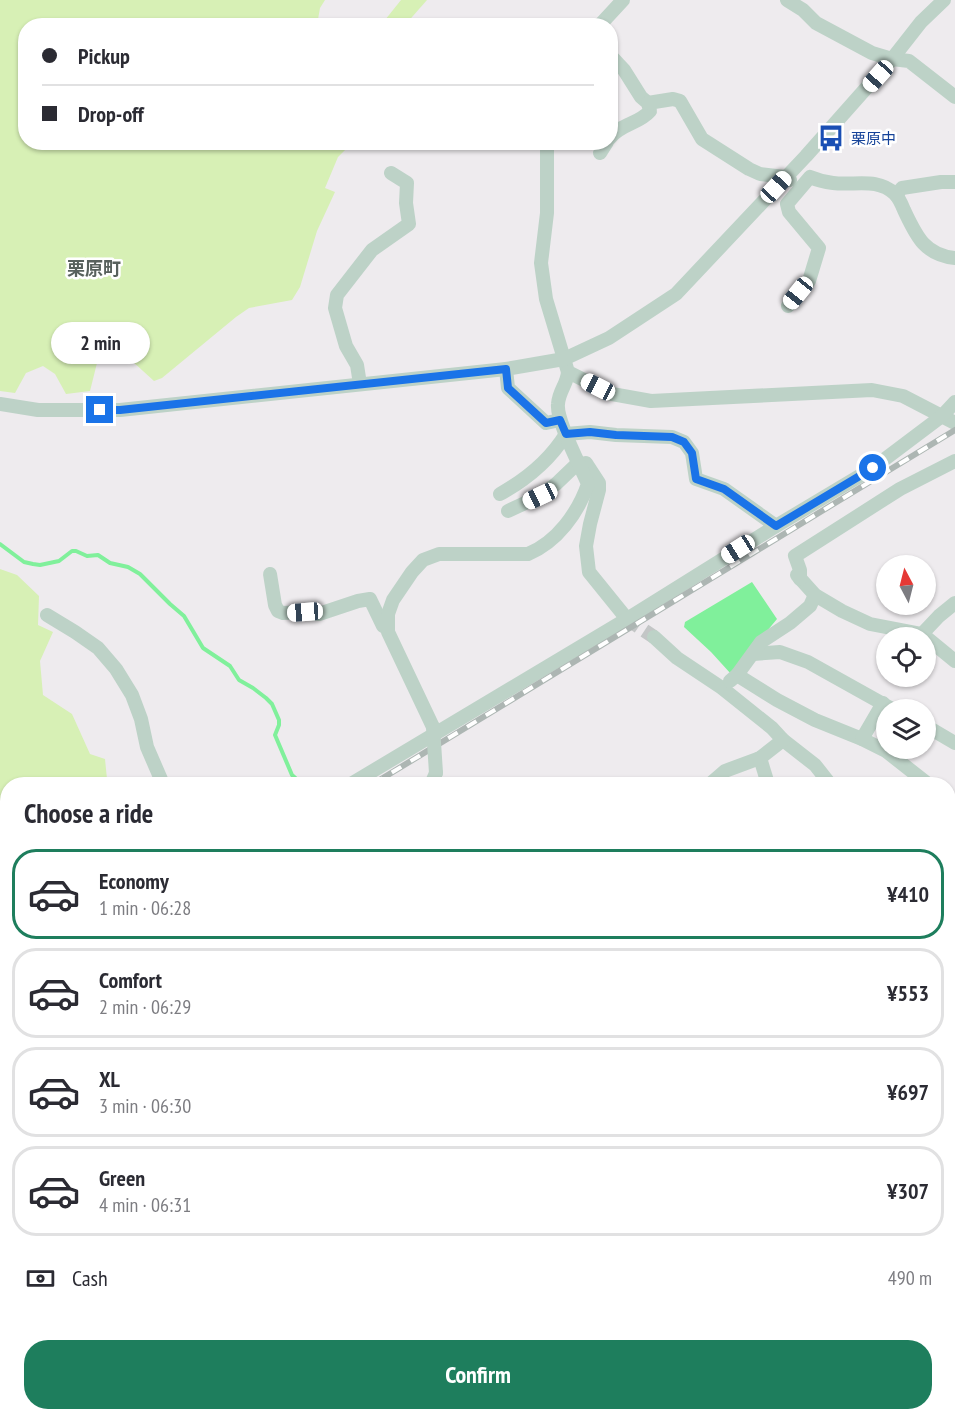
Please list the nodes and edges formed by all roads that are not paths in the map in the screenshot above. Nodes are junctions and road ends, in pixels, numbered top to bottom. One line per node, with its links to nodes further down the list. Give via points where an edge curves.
1 (623, 0): 4 (street)
2 (787, 0): 5 (street, via 816,23 872,53)
3 (944, 0): 5 (street)
4 (606, 18)
5 (892, 59): 7 (street, via 909,61); 12 (street)
6 (618, 64): 8 (street)
7 (955, 97)
8 (648, 103): 9 (street, via 650,111 645,117); 12 (street, via 680,101 702,139 749,169)
9 (618, 130)
10 (547, 150): 18 (street, via 547,213 541,264 546,299)
11 (391, 173): 21 (street, via 407,183 409,224 372,250 337,295 335,308 346,346 357,365)
12 (785, 177): 14 (street); 18 (street, via 676,294 609,338)
13 (955, 182): 15 (street, via 902,188)
14 (802, 187): 15 (street, via 810,177 834,183 871,182); 17 (street, via 786,204 819,248 809,281)
15 (896, 195): 16 (street, via 920,242 929,250)
16 (955, 258)
17 (788, 306)
18 (564, 358): 19 (street); 20 (street)
19 (506, 369): 21 (street); 25 (street, via 508,388 546,423)
20 (568, 372): 24 (street, via 612,394 651,401 872,390 903,396); 25 (street, via 560,391)
21 (360, 384): 23 (street, via 120,410 38,410)
22 (955, 402): 24 (street)
23 (0, 404)
24 (942, 416): 26 (street); 32 (street, via 873,468)
25 (560, 420): 27 (street)
26 (955, 423)
27 (566, 434): 28 (street); 30 (street, via 531,474); 32 (street, via 672,437 684,442 692,453 696,479 724,489)
28 (578, 460): 31 (street, via 540,496); 37 (street, via 581,455 600,490 586,546 589,572); 40 (street, via 588,484 584,497 550,541 528,554 439,554 423,560 393,600)
29 (955, 461): 34 (street, via 900,489 795,556 798,577)
30 (500, 494)
31 (508, 511)
32 (776, 526): 37 (street)
33 (270, 574): 40 (street, via 278,611 319,614 370,599 383,626)
34 (815, 595): 38 (street, via 870,624); 43 (street, via 810,606 761,642)
35 (955, 603): 39 (street)
36 (47, 615): 54 (street, via 98,648 116,669 132,695)
37 (627, 619): 55 (street)
38 (886, 627)
39 (929, 627)
40 (388, 628): 56 (street, bridge, via 433,727)
41 (654, 637): 46 (street)
42 (936, 645): 44 (street)
43 (753, 654): 45 (street); 47 (street, via 789,655)
44 (955, 661)
45 (737, 675): 46 (street); 50 (street, via 815,720)
46 (722, 688): 51 (street)
47 (876, 699)
48 (876, 722): 50 (street)
49 (936, 732): 52 (street)
50 (862, 739): 60 (street, via 886,751)
51 (783, 741): 53 (street); 59 (street)
52 (955, 743)
53 (760, 758): 57 (street); 58 (street)
54 (159, 777)
55 (363, 777)
56 (432, 777)
57 (718, 777)
58 (766, 777)
59 (824, 777)
60 (919, 777)

